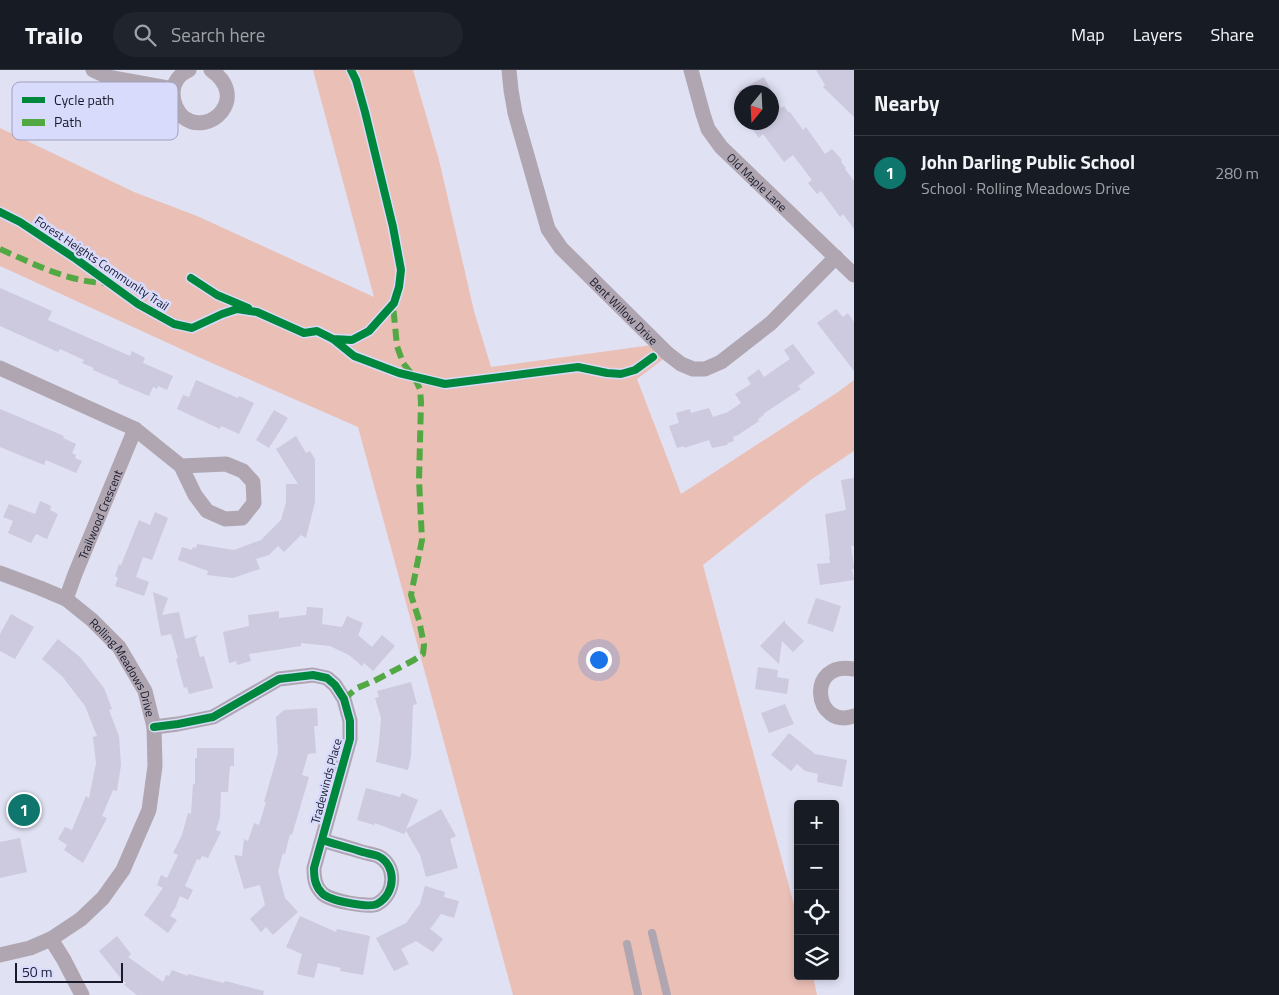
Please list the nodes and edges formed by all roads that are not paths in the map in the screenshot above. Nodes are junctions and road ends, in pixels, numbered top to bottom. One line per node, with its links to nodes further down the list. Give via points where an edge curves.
1 (93, 70): 6 (street, via 108,77)
2 (190, 70): 7 (street)
3 (211, 70): 8 (street, via 220,76 227,92 225,107 219,115 202,122 186,119)
4 (509, 70): 9 (street, Bent Willow Drive, via 515,113 548,229 561,248 681,364 705,368 721,362 771,323)
5 (691, 70): 9 (street, Old Maple Lane, via 708,128 721,147)
6 (135, 82)
7 (175, 82)
8 (178, 113)
9 (836, 257): 10 (street, Old Maple Lane)
10 (854, 275)
11 (0, 368): 12 (street)
12 (135, 429): 13 (street); 15 (street, Trailwood Crescent)
13 (181, 466): 13 (street, via 207,511 225,519 242,518 254,503 253,482 243,471 226,464)
14 (0, 573): 15 (street, Rolling Meadows Drive)
15 (66, 599): 18 (street, Rolling Meadows Drive, via 119,647 145,691)
16 (854, 668): 17 (street, via 840,667 831,671 822,680 819,691 827,711 844,718)
17 (854, 716)
18 (154, 727): 19 (street, Tradewinds Place, via 213,717 279,679 313,675 327,678 344,699 350,721 350,739); 21 (street, Rolling Meadows Drive, via 155,766 149,810 123,870 103,898 81,919)
19 (322, 840): 19 (street, Tradewinds Place, via 314,878 323,895 367,906 383,899 392,883 388,864 378,856)
20 (652, 933): 26 (lane)
21 (51, 939): 23 (street, Rolling Meadows Drive); 24 (street)
22 (627, 944): 25 (lane)
23 (0, 955)
24 (82, 995)
25 (638, 995)
26 (666, 995)

